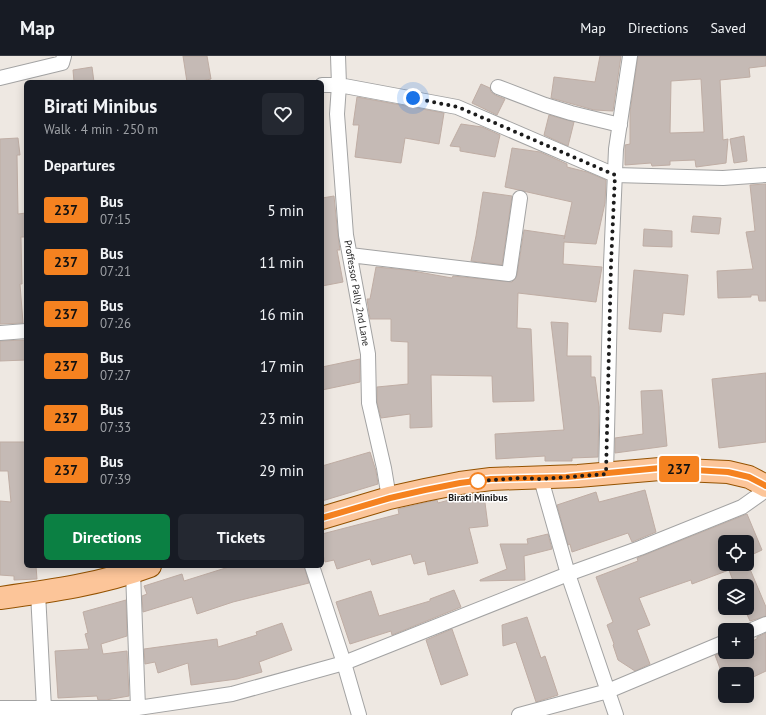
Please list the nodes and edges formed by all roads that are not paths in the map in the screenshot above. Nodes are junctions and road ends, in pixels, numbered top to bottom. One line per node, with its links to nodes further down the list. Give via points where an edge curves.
1 (64, 56): 4 (street, via 62,63)
2 (338, 56): 7 (street, Proffessor Pally 2nd Lane)
3 (630, 56): 9 (street)
4 (41, 62): 5 (street)
5 (0, 78)
6 (324, 85): 7 (street)
7 (339, 85): 10 (street, via 458,107); 13 (street, Proffessor Pally 2nd Lane, via 337,114 346,235)
8 (498, 87): 9 (street, via 552,107)
9 (620, 125): 10 (street)
10 (615, 175): 11 (street, via 723,178); 16 (street)
11 (766, 175)
12 (520, 198): 13 (street, via 509,274)
13 (350, 255): 20 (street, Proffessor Pally 2nd Lane, via 368,354 369,403)
14 (24, 331): 15 (street)
15 (0, 334)
16 (606, 474): 17 (main road); 18 (main road, via 660,468 728,472 749,477)
17 (541, 479): 20 (main road, via 498,479 460,483); 24 (street)
18 (766, 486)
19 (766, 490): 24 (street, via 742,507)
20 (390, 498): 21 (main road)
21 (324, 517)
22 (313, 568): 30 (street)
23 (141, 569): 25 (main road, via 93,583); 34 (street)
24 (568, 574): 30 (street); 31 (street)
25 (38, 593): 26 (main road); 33 (street)
26 (0, 598)
27 (766, 624): 28 (street)
28 (754, 629)
29 (718, 645): 31 (street)
30 (344, 663): 34 (street, via 232,694); 36 (street)
31 (608, 692): 37 (street); 38 (street)
32 (0, 708): 33 (street)
33 (44, 708): 35 (street)
34 (138, 708): 35 (street)
35 (105, 712)
36 (359, 715)
37 (519, 715)
38 (616, 715)

